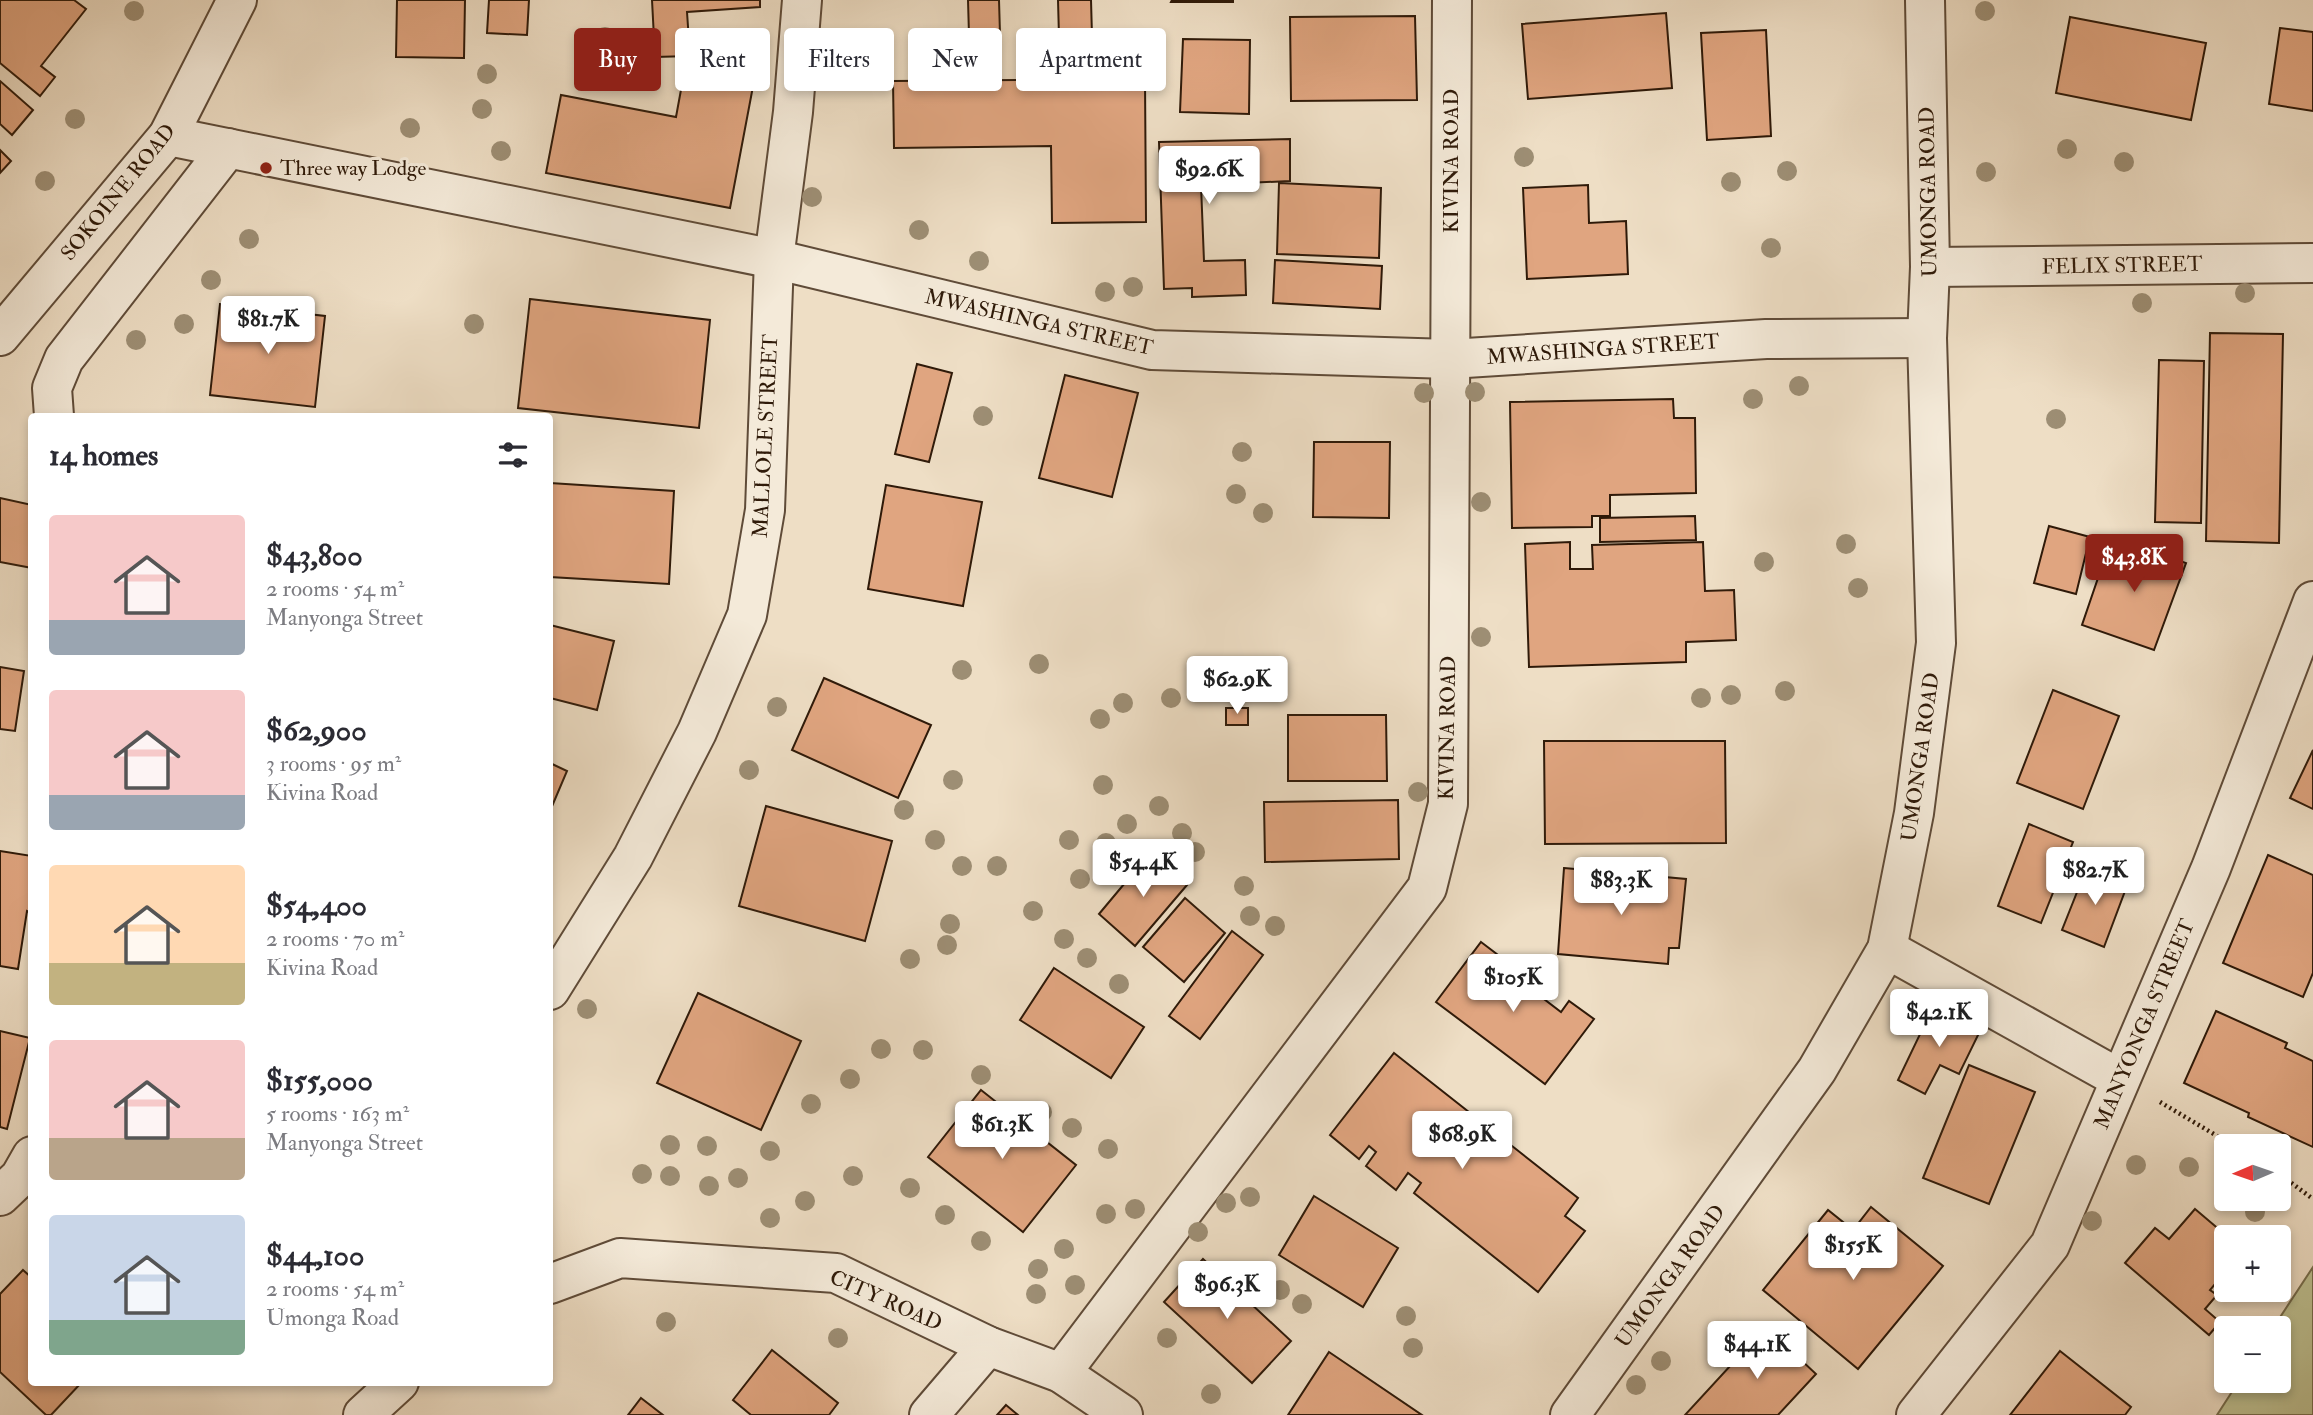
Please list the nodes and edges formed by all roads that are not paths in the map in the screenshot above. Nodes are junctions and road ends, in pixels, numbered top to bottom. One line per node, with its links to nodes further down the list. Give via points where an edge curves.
1 (237, 0): 5 (street, SOKOINE ROAD)
2 (802, 0): 7 (street, MALLOLE STREET)
3 (1452, 0): 12 (street, KIVINA ROAD)
4 (1925, 0): 9 (street, UMONGA ROAD)
5 (168, 136): 6 (street, MWASHINGA STREET); 10 (street, SOKOINE ROAD)
6 (228, 148): 7 (street, MWASHINGA STREET); 13 (street, via 64,359 52,388)
7 (774, 259): 12 (street, MWASHINGA STREET, via 1152,350); 16 (street, MALLOLE STREET, via 765,510 747,615 697,732 633,857)
8 (2313, 264): 9 (street, FELIX STREET)
9 (1930, 267): 11 (street, UMONGA ROAD)
10 (0, 336)
11 (1927, 338): 12 (street, MWASHINGA STREET, via 1766,338); 15 (street, UMONGA ROAD, via 1936,643 1914,813)
12 (1450, 359): 22 (street, KIVINA ROAD, via 1448,804 1427,888)
13 (54, 413)
14 (2313, 601): 17 (street, MANYONGA STREET, via 2211,868)
15 (1887, 949): 17 (street); 27 (street, UMONGA ROAD, via 1818,1070)
16 (553, 985)
17 (2120, 1079): 28 (street, MANYONGA STREET, via 2050,1245)
18 (28, 1163): 19 (street)
19 (0, 1196)
20 (553, 1283): 21 (street, CITY ROAD, via 620,1258 836,1273)
21 (988, 1346): 22 (street, CITY ROAD); 25 (street)
22 (1061, 1373): 26 (street, CITY ROAD)
23 (395, 1386): 24 (street)
24 (363, 1415)
25 (929, 1415)
26 (1123, 1415)
27 (1570, 1415)
28 (1916, 1415)

